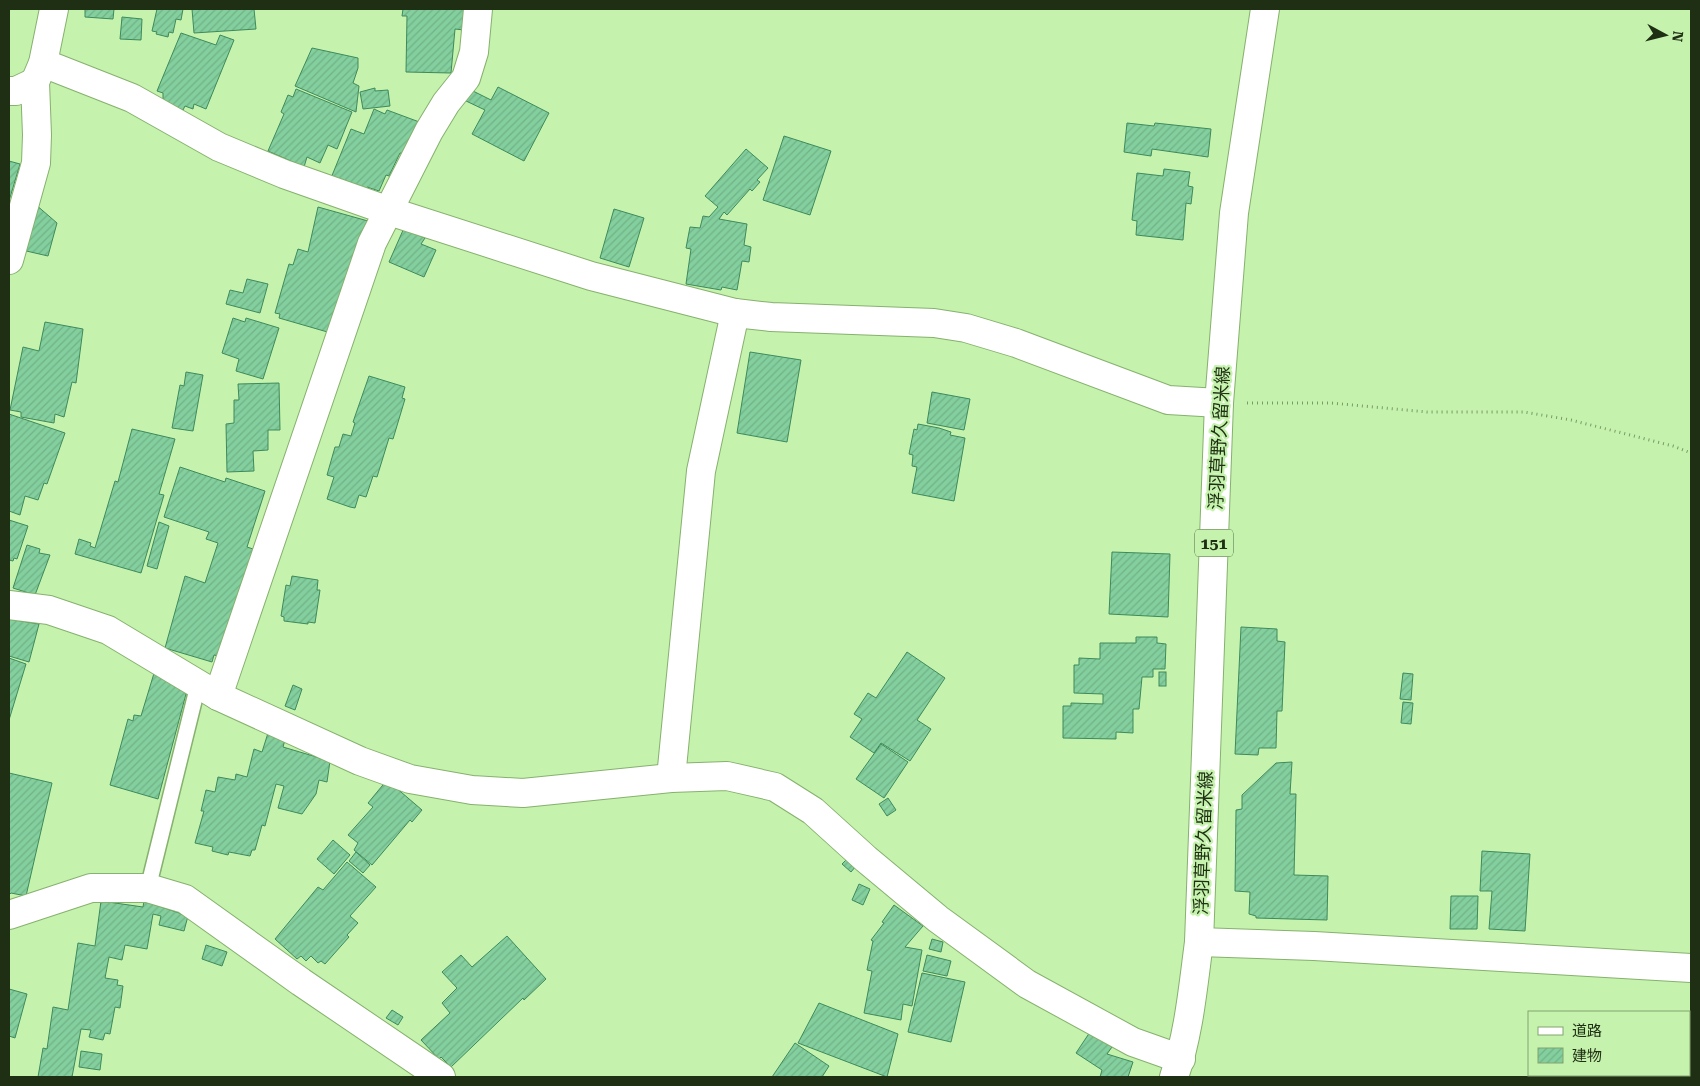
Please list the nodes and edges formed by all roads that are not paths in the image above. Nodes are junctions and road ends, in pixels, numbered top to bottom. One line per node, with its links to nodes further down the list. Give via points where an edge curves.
1 (54, 9): 4 (street)
2 (478, 9): 6 (street, via 474,52 466,78 429,130)
3 (1265, 9): 9 (street, 浮羽草野久留米線 / 151, via 1234,214)
4 (39, 73): 5 (street, via 16,91); 6 (street, via 132,98 219,147); 7 (street, via 36,163)
5 (9, 91)
6 (389, 211): 8 (street, via 591,276); 11 (street, via 372,243)
7 (9, 260)
8 (735, 313): 9 (street, via 934,323 966,328 1016,343 1168,400); 12 (street, via 701,471)
9 (1219, 403): 15 (street, 浮羽草野久留米線 / 151)
10 (9, 605): 11 (street, via 49,610 108,630)
11 (208, 691): 12 (street, via 360,761 410,779 472,790 523,793); 13 (lane)
12 (671, 778): 17 (street, via 727,776 776,787 813,811 938,919 1027,984)
13 (148, 888): 14 (street, via 91,888); 18 (street, via 185,899)
14 (9, 915)
15 (1199, 942): 16 (street); 17 (street, 浮羽草野久留米線 / 151)
16 (1691, 968)
17 (1177, 1068)
18 (441, 1077)

